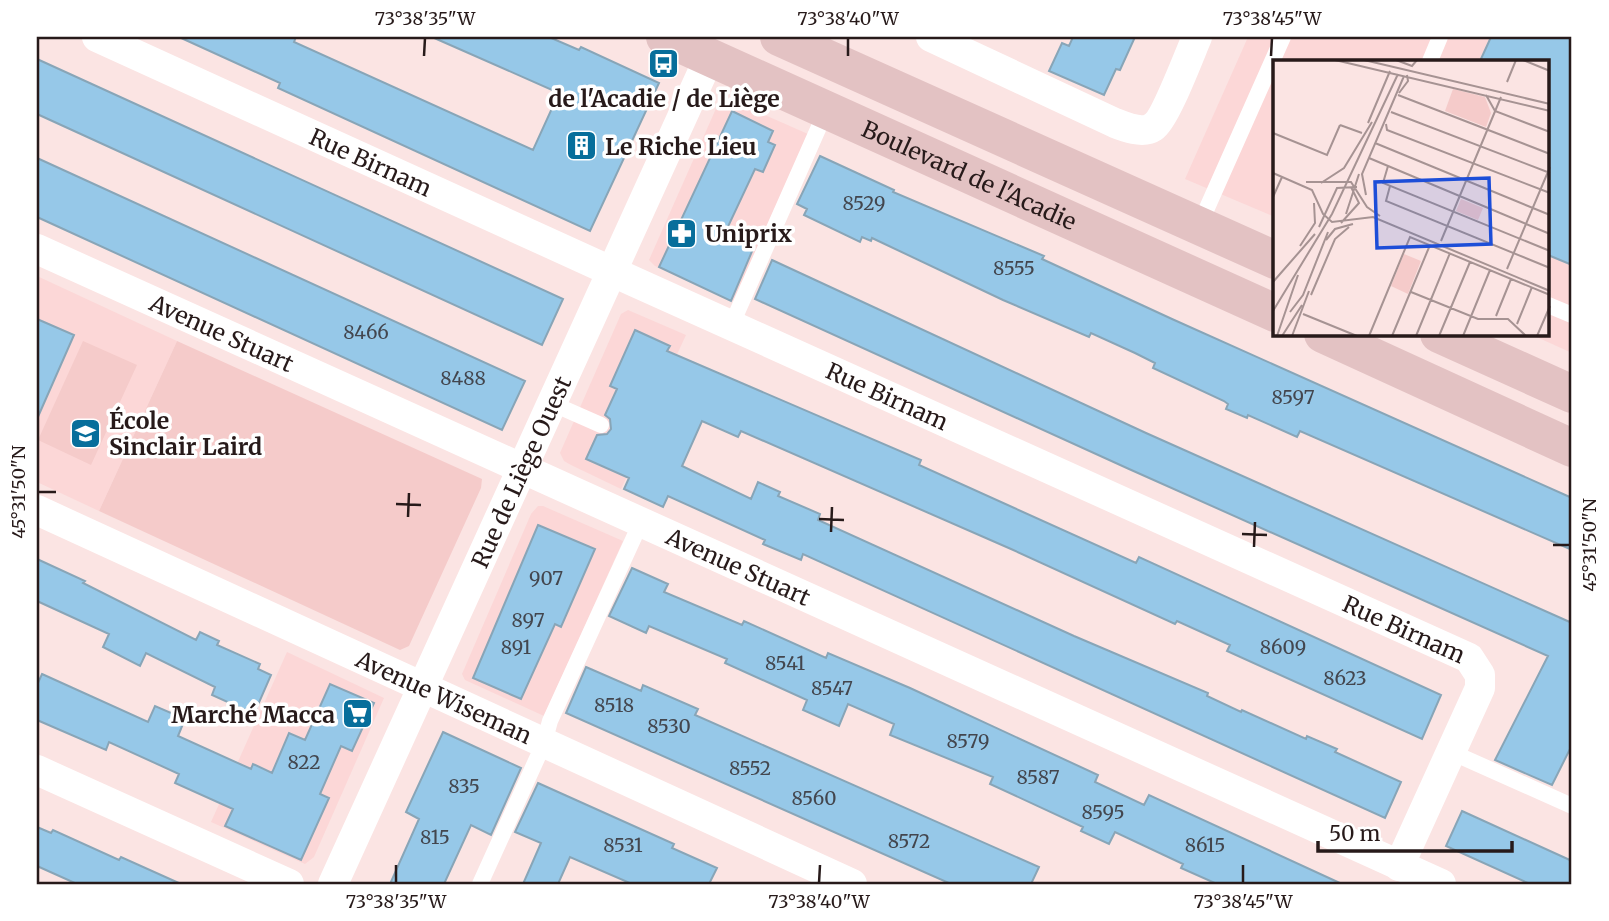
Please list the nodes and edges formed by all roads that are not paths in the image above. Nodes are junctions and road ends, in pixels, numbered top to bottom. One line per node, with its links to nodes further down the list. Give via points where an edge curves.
1 (97, 37): 14 (street, Rue Birnam)
2 (665, 37): 8 (main road, Boulevard de l'Acadie)
3 (779, 37): 11 (main road, Boulevard de l'Acadie)
4 (931, 37): 5 (street, via 1139,130 1152,128 1161,116)
5 (1197, 37)
6 (1283, 37): 11 (lane)
7 (1440, 37): 9 (lane)
8 (709, 58): 10 (main road, Boulevard de l'Acadie); 14 (street, Rue de Liège Ouest)
9 (1430, 60)
10 (826, 111): 16 (main road, Boulevard de l'Acadie); 18 (lane)
11 (1199, 226): 13 (main road, Boulevard de l'Acadie)
12 (37, 249): 25 (street, Avenue Stuart)
13 (1273, 259)
14 (611, 271): 18 (street, Rue Birnam); 22 (street, Rue de Liège Ouest)
15 (1550, 306): 17 (lane)
16 (1273, 312)
17 (1572, 316)
18 (731, 326): 30 (street, Rue Birnam, via 1469,658 1480,675 1480,688)
19 (1327, 336): 24 (main road)
20 (1443, 336): 21 (main road)
21 (1572, 394)
22 (551, 403): 23 (lane); 25 (street, Rue de Liège Ouest)
23 (601, 425)
24 (1572, 448)
25 (522, 468): 27 (street, Avenue Stuart); 28 (street, Rue de Liège Ouest)
26 (37, 510): 28 (street, Avenue Wiseman)
27 (641, 522): 29 (lane); 33 (street, Avenue Stuart)
28 (422, 687): 29 (street, Avenue Wiseman); 35 (street, Rue de Liège Ouest)
29 (544, 743): 36 (lane); 37 (street, Avenue Wiseman)
30 (1451, 752): 32 (lane); 33 (street, Rue Birnam)
31 (37, 769): 34 (street)
32 (1572, 806)
33 (1399, 866): 38 (street, Avenue Stuart)
34 (289, 884)
35 (333, 884)
36 (480, 884)
37 (852, 884)
38 (1441, 884)

